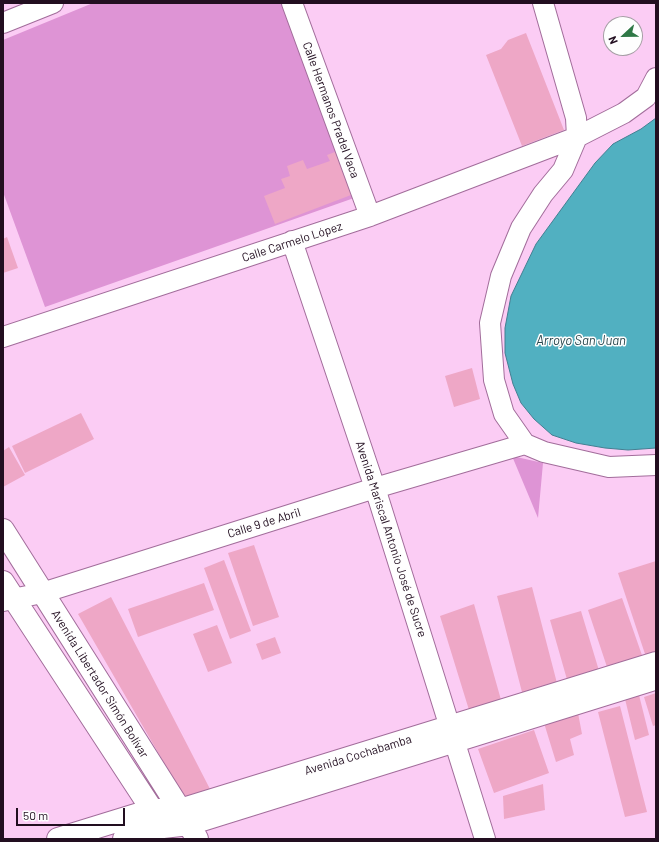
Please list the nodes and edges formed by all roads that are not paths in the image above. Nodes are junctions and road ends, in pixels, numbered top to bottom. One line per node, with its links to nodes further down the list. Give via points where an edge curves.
1 (53, 3): 4 (street)
2 (292, 3): 7 (street, Calle Hermanos Pradel Vaca)
3 (543, 3): 6 (street, via 576,118)
4 (3, 23)
5 (656, 78): 6 (street, Calle Carmelo López, via 646,97 624,113)
6 (577, 138): 7 (street, Calle Carmelo López); 10 (street, via 563,170 543,194 521,228 501,276 490,323 494,380 504,414)
7 (370, 216): 8 (street, Calle Carmelo López)
8 (292, 241): 9 (street, Calle Carmelo López); 12 (street, Avenida Mariscal Antonio José de Sucre)
9 (3, 337)
10 (525, 444): 11 (street, via 544,452 609,467); 12 (street, Calle 9 de Abril)
11 (655, 466)
12 (376, 488): 14 (street, Calle 9 de Abril); 18 (street, Avenida Mariscal Antonio José de Sucre)
13 (3, 530): 14 (main road, Avenida Libertador Simón Bolívar)
14 (42, 592): 15 (street, Calle 9 de Abril); 19 (main road, Avenida Libertador Simón Bolívar)
15 (6, 594): 20 (main road, Avenida Libertador Simón Bolívar)
16 (656, 662): 18 (main road, Avenida Cochabamba)
17 (656, 678): 18 (main road, Avenida Cochabamba)
18 (452, 734): 19 (main road, Avenida Cochabamba); 23 (street, Avenida Mariscal Antonio José de Sucre)
19 (189, 824): 20 (main road, Avenida Cochabamba)
20 (162, 825): 21 (main road, Avenida Cochabamba); 22 (main road, Avenida Cochabamba)
21 (58, 839)
22 (124, 839)
23 (485, 839)

